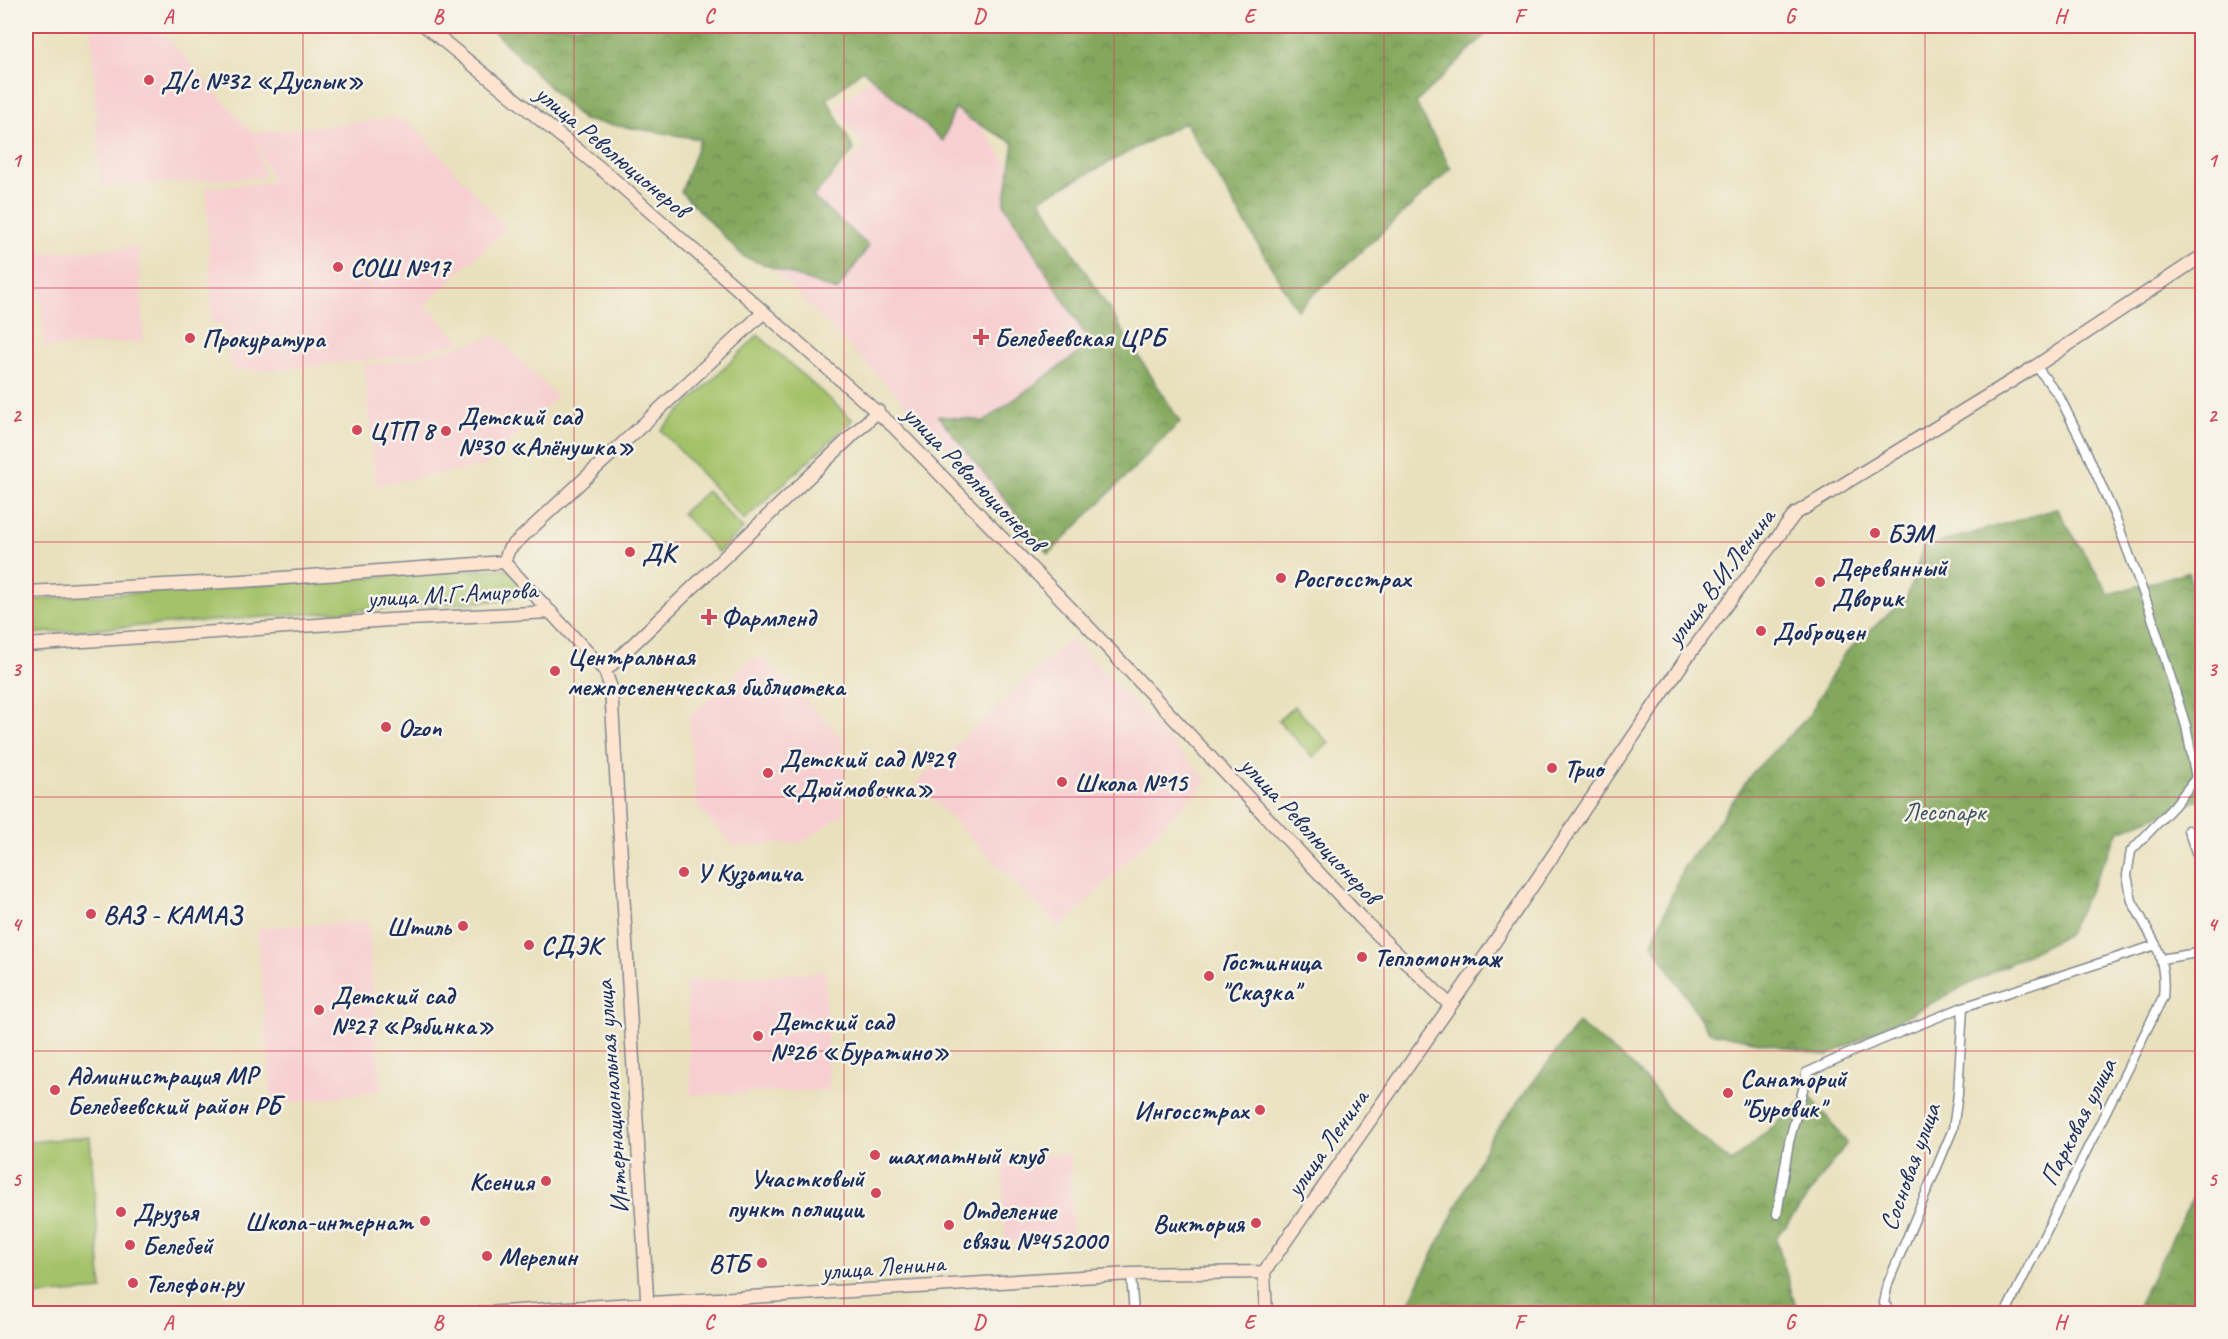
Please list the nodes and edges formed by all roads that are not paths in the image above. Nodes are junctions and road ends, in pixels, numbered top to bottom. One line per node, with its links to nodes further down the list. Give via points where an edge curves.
1 (425, 26): 3 (main road, улица Революционеров, via 611,177)
2 (2202, 256): 4 (main road, улица В.И.Ленина)
3 (764, 312): 5 (main road, улица Революционеров); 6 (main road, via 509,549)
4 (2036, 366): 13 (street, Парковая улица, via 2059,396 2116,519 2186,726 2196,778 2131,851 2127,875 2132,901); 16 (main road, улица В.И.Ленина, via 1795,514 1685,660)
5 (878, 411): 10 (main road); 16 (main road, улица Революционеров, via 1079,617 1361,918)
6 (504, 562): 7 (main road, улица М.Г.Амирова); 8 (main road, улица М.Г.Амирова)
7 (26, 592)
8 (551, 612): 9 (main road, улица М.Г.Амирова); 10 (main road, Интернациональная улица)
9 (26, 645)
10 (605, 671): 21 (main road, Интернациональная улица, via 611,688)
11 (2188, 830): 12 (street)
12 (2202, 868)
13 (2156, 945): 15 (street, Парковая улица); 17 (street)
14 (2201, 952): 15 (street)
15 (2162, 959): 26 (street, Парковая улица, via 2163,997)
16 (1450, 1005): 19 (main road, улица Ленина)
17 (1964, 1007): 18 (street, via 1806,1073); 25 (street, Сосновая улица, via 1953,1129 1888,1283 1884,1303)
18 (1777, 1214)
19 (1264, 1272): 20 (main road, улица Ленина); 24 (main road)
20 (1131, 1274): 21 (main road, улица Ленина); 23 (street)
21 (648, 1309): 22 (main road, улица Ленина)
22 (468, 1314)
23 (1134, 1314)
24 (1266, 1314)
25 (1892, 1314)
26 (2005, 1314)

